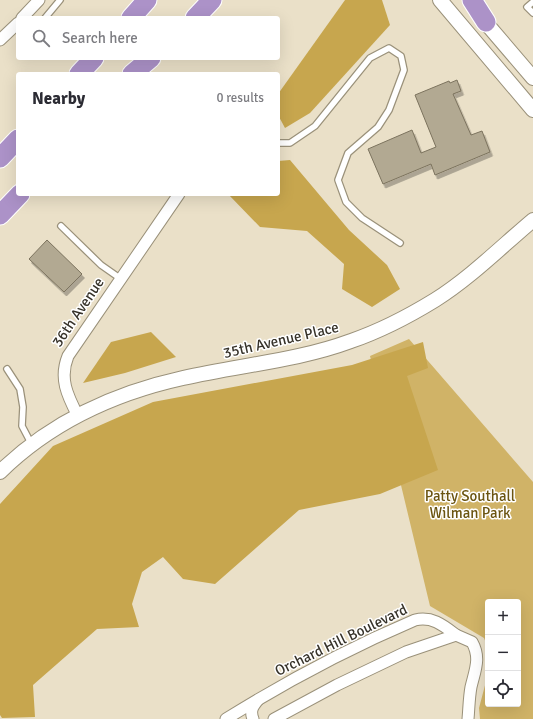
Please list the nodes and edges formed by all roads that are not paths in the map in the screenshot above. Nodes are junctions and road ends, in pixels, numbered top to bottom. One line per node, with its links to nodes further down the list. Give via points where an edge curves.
1 (39, 0): 11 (street)
2 (60, 0): 12 (lane)
3 (147, 0): 13 (highway)
4 (198, 0): 14 (highway)
5 (212, 0): 15 (highway)
6 (440, 0): 26 (street)
7 (467, 0): 16 (street)
8 (472, 0): 16 (highway)
9 (533, 2): 10 (lane, via 527,7)
10 (533, 13)
11 (24, 16)
12 (47, 16)
13 (133, 16)
14 (184, 16)
15 (197, 16)
16 (486, 22): 25 (street)
17 (16, 26): 18 (street)
18 (9, 35)
19 (92, 60): 22 (highway)
20 (145, 60): 23 (highway)
21 (148, 60): 24 (highway)
22 (81, 72)
23 (134, 72)
24 (134, 72)
25 (533, 78)
26 (533, 110)
27 (16, 141): 29 (highway)
28 (280, 143): 35 (lane, via 290,143 315,126 370,58 389,48 401,56 404,70 389,110 378,127 348,153 338,180 346,202 362,218)
29 (0, 158)
30 (18, 196): 32 (highway)
31 (178, 196): 36 (street, 36th Avenue)
32 (0, 215)
33 (533, 220): 38 (street, 35th Avenue Place, via 459,283 435,300 352,341 291,358 152,386 121,396)
34 (61, 226): 36 (lane, via 101,265)
35 (400, 243)
36 (121, 279): 38 (street, 36th Avenue, via 65,363 63,371 67,395)
37 (7, 369): 39 (lane, via 20,389 23,407 22,426)
38 (78, 416): 39 (street)
39 (32, 445): 40 (street)
40 (0, 472)
41 (456, 635): 42 (street, Orchard Hill Boulevard, via 435,620 415,620 324,662); 45 (street, via 399,656 337,685); 46 (street, Orchard Hill Boulevard, via 472,642 478,656)
42 (261, 697): 43 (street, Orchard Hill Boulevard); 44 (street, via 253,706)
43 (226, 719)
44 (253, 719)
45 (274, 719)
46 (468, 719)

